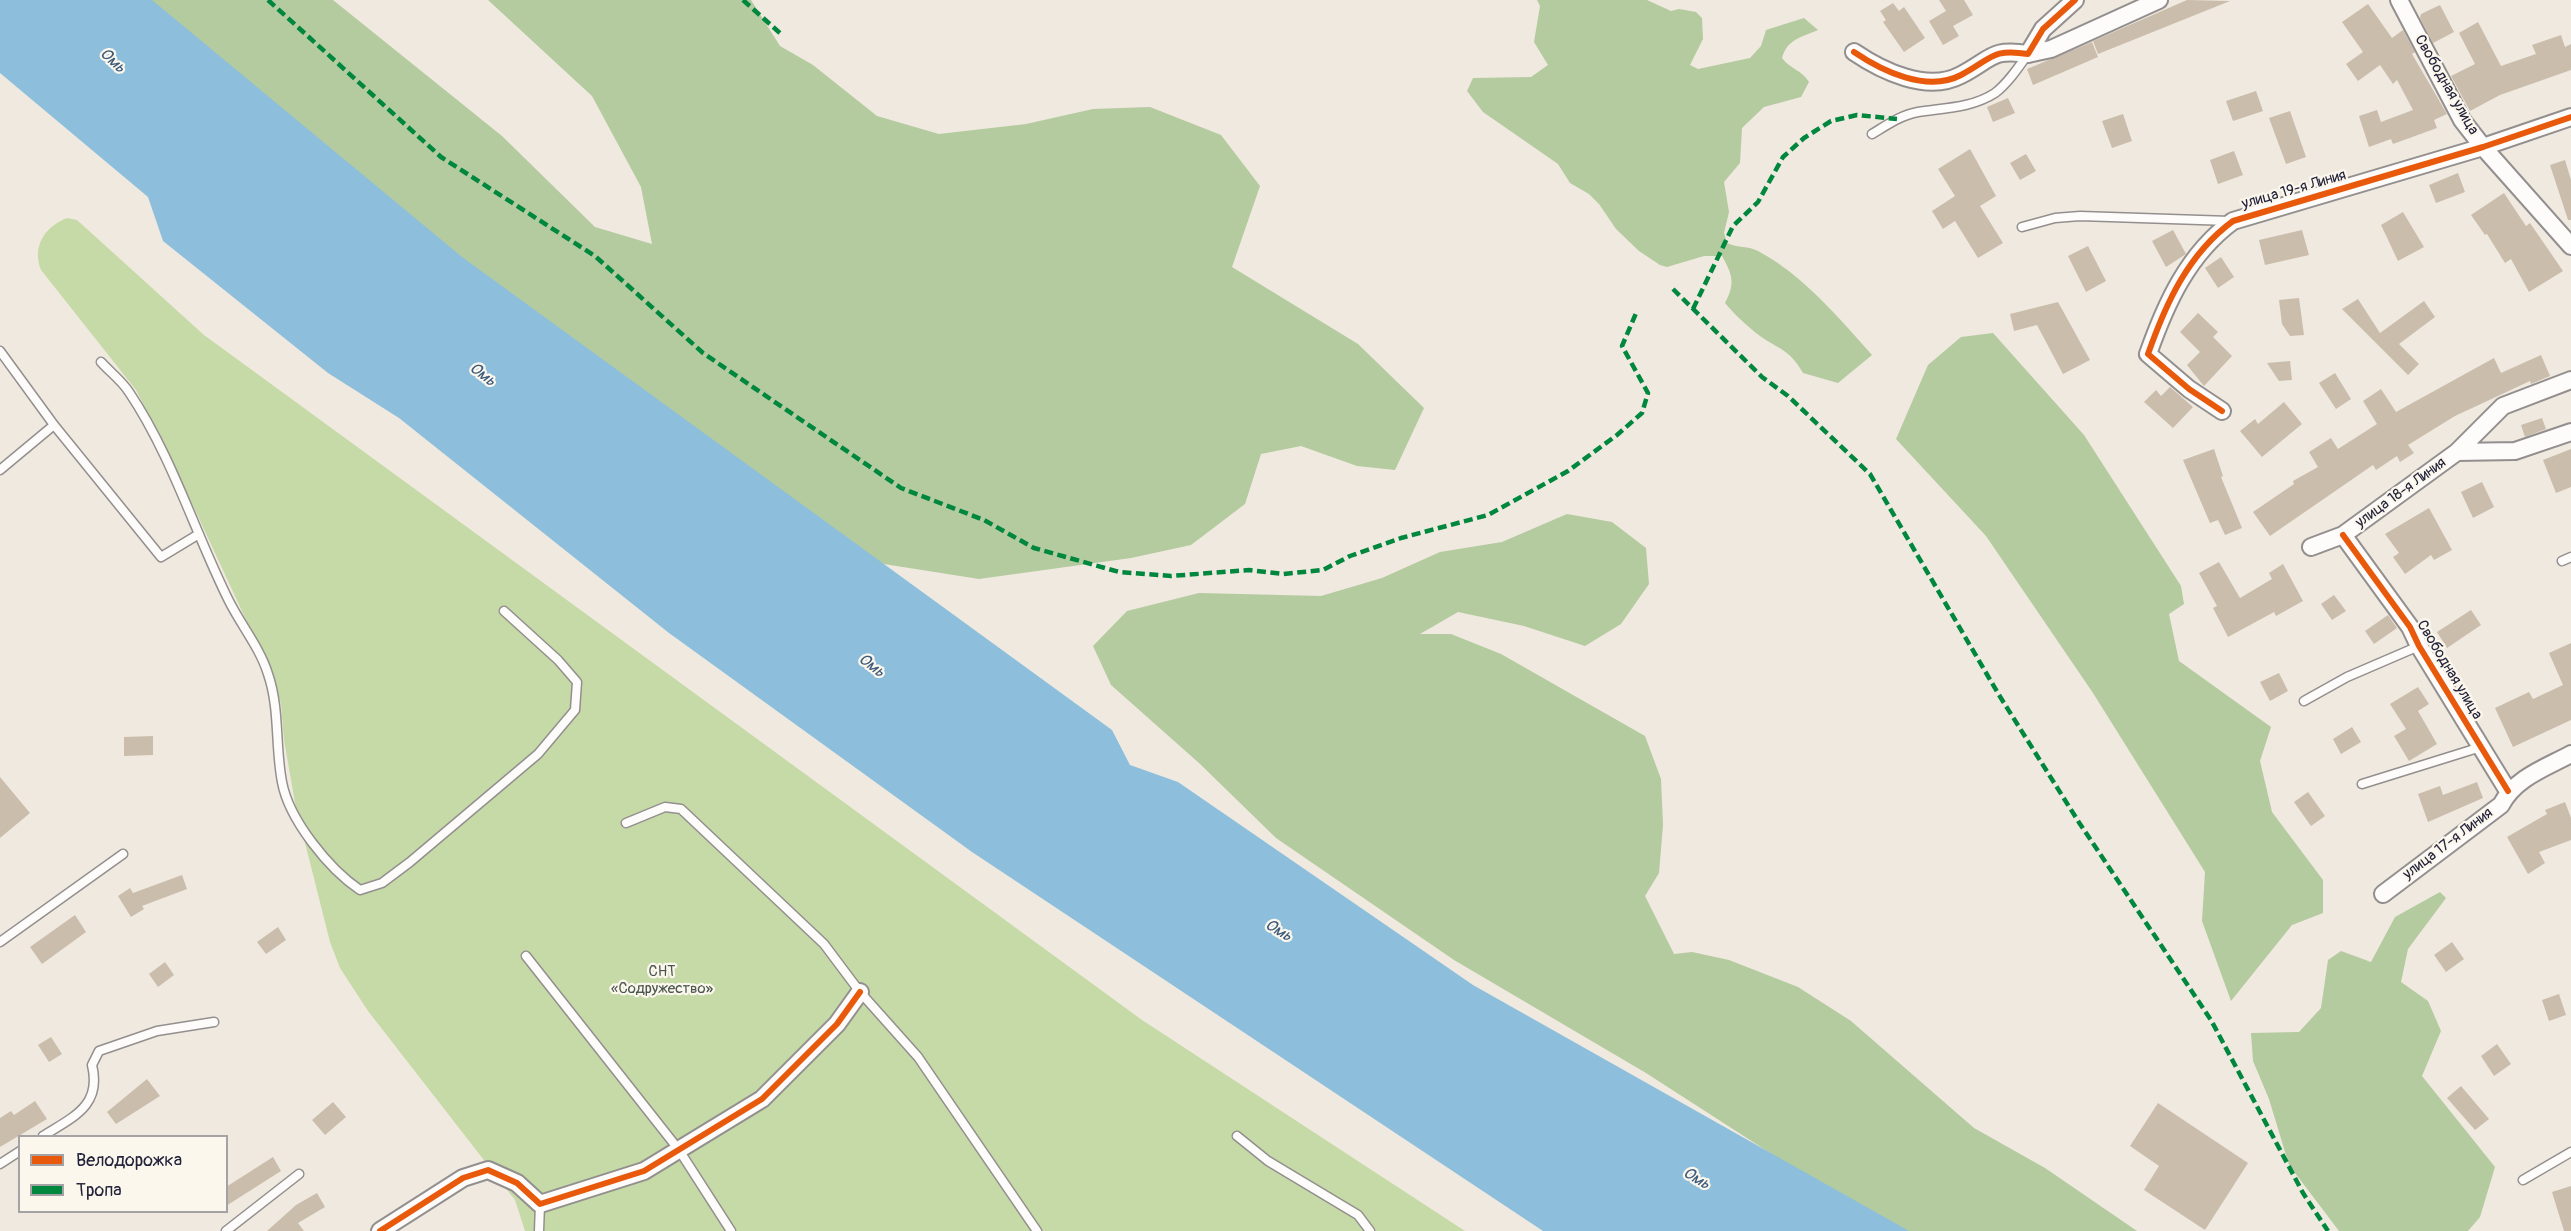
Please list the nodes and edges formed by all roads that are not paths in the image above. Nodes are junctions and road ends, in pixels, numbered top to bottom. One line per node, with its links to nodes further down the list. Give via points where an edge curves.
1 (2075, 0): 5 (street, via 2043,29)
2 (2160, 0): 5 (street, via 2051,49)
3 (2399, 0): 8 (street, Свободная улица, via 2462,120)
4 (1854, 52): 5 (street, via 1879,69 1907,79 1943,80 1959,76 1996,52)
5 (2028, 54): 7 (lane, via 1994,94 1945,111 1917,112)
6 (2571, 117): 8 (street, улица 19-я Линия)
7 (1872, 134)
8 (2483, 147): 9 (street, улица 19-я Линия); 11 (street, Свободная улица)
9 (2233, 221): 10 (lane, via 2080,216); 15 (street, улица 19-я Линия, via 2214,235 2186,270 2164,309 2148,354)
10 (2022, 227)
11 (2571, 246)
12 (0, 351): 16 (lane)
13 (101, 362): 20 (lane, via 128,389 147,422)
14 (2571, 380): 18 (street, улица 18-я Линия, via 2503,406)
15 (2222, 411)
16 (54, 425): 19 (lane); 20 (lane, via 161,557)
17 (2571, 432): 18 (street, улица 18-я Линия, via 2515,451)
18 (2457, 452): 21 (street, улица 18-я Линия)
19 (0, 470)
20 (199, 534): 25 (lane, via 229,602 267,671 276,701 286,801 342,878 360,890 382,883 410,862 538,754 575,710 577,682)
21 (2343, 535): 22 (street, улица 18-я Линия); 26 (street, Свободная улица, via 2410,627)
22 (2311, 548)
23 (2571, 557): 24 (lane)
24 (2562, 561)
25 (504, 611)
26 (2418, 645): 27 (lane); 28 (street, Свободная улица)
27 (2304, 700)
28 (2481, 747): 30 (lane); 31 (street, Свободная улица)
29 (2571, 754): 31 (street, улица 17-я Линия)
30 (2362, 784)
31 (2508, 791): 34 (street, улица 17-я Линия, via 2500,805)
32 (626, 823): 37 (lane, via 665,807 681,809 824,944)
33 (123, 854): 35 (lane)
34 (2383, 894)
35 (0, 942)
36 (526, 956): 41 (lane)
37 (860, 992): 41 (street, via 837,1024 762,1099); 52 (lane, via 918,1057)
38 (214, 1022): 39 (lane, via 157,1031 99,1051 92,1065 96,1081 91,1100)
39 (46, 1135)
40 (1237, 1136): 53 (lane, via 1268,1161 1358,1215)
41 (680, 1150): 47 (street, via 644,1171); 51 (lane)
42 (18, 1152): 44 (lane)
43 (2571, 1152): 46 (lane)
44 (0, 1164)
45 (299, 1174): 48 (lane)
46 (2523, 1180)
47 (540, 1204): 49 (street, via 517,1183 488,1170 463,1178); 50 (lane)
48 (226, 1231)
49 (380, 1231)
50 (539, 1231)
51 (730, 1231)
52 (1036, 1231)
53 (1370, 1231)

